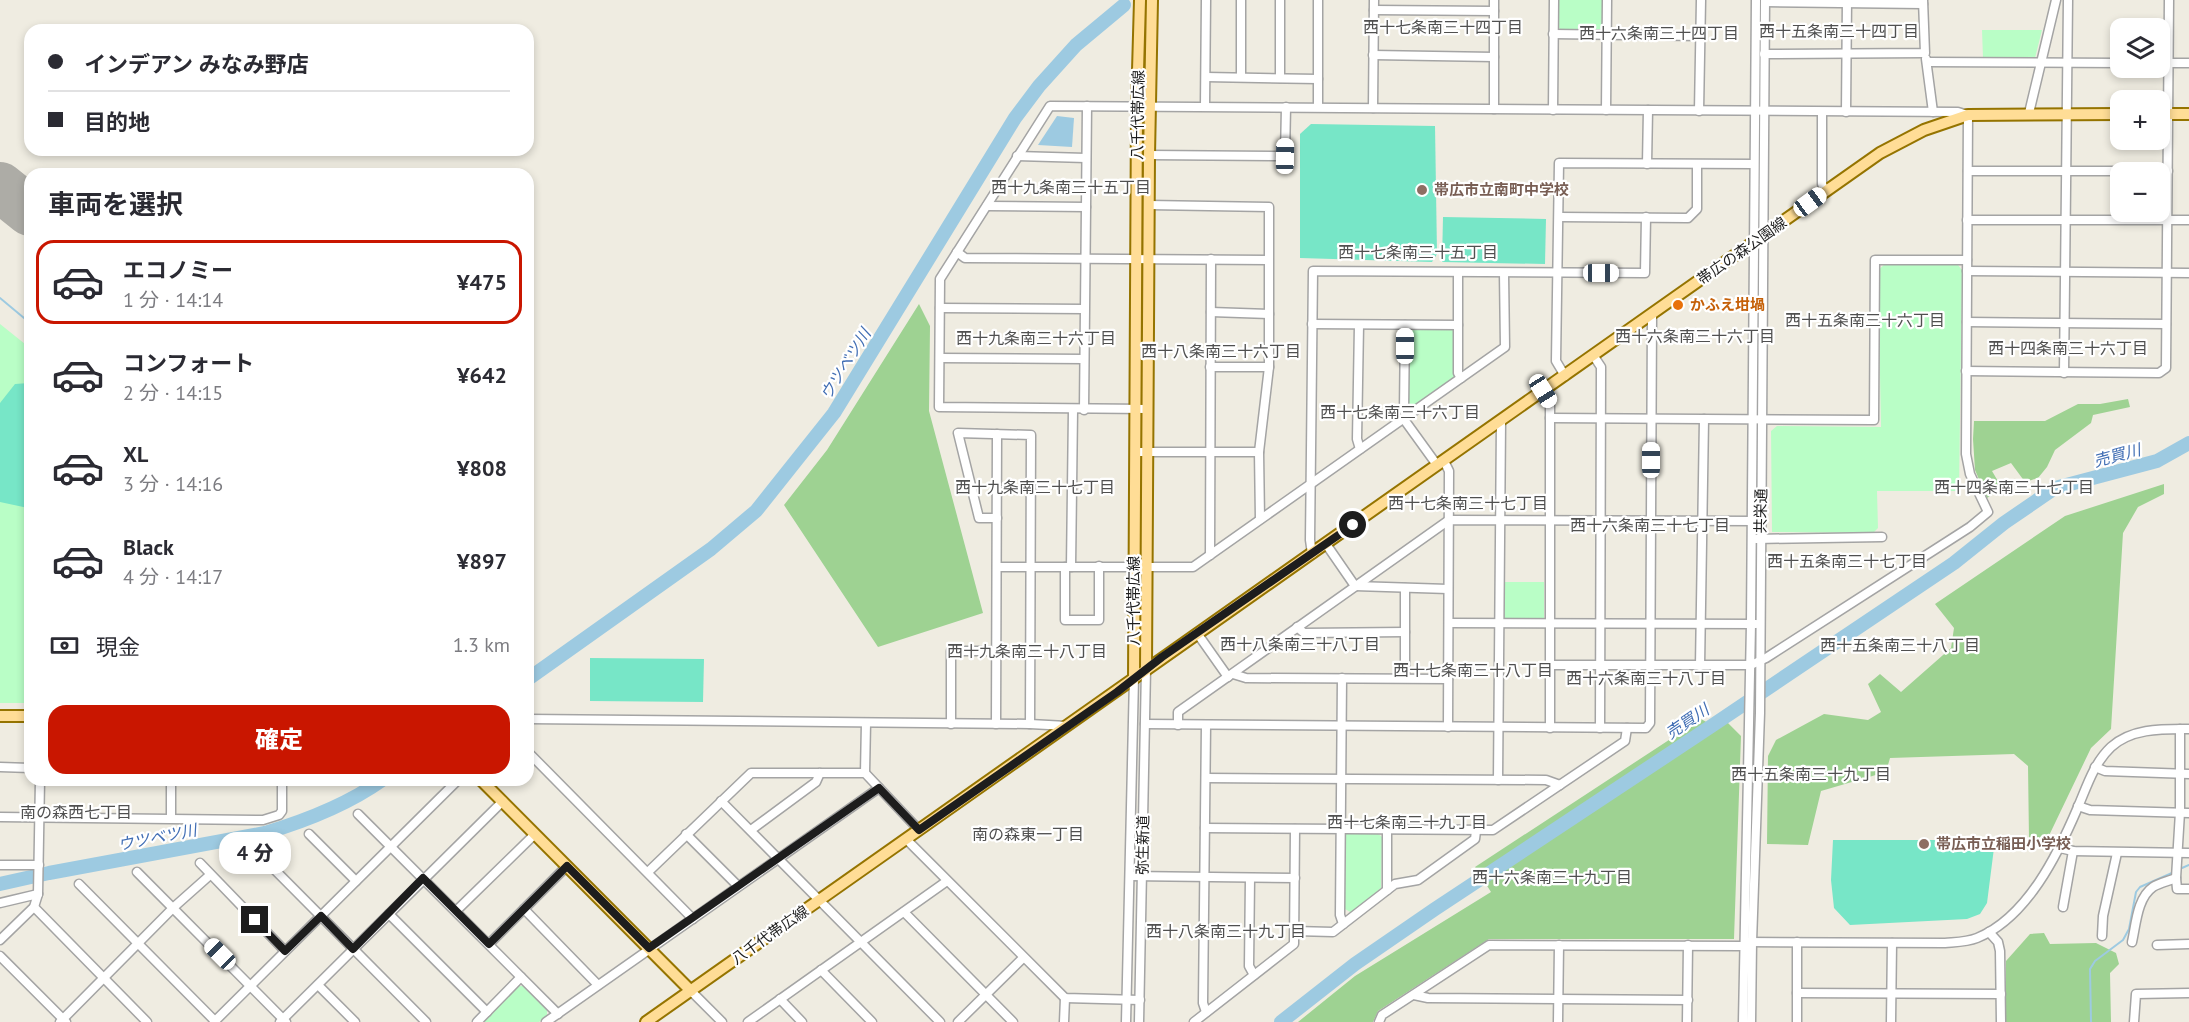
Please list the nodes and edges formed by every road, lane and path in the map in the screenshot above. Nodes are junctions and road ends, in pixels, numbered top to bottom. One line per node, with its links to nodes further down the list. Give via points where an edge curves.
1 (1140, 0): 39 (main road, 八千代帯広線)
2 (1152, 0): 40 (main road, 八千代帯広線)
3 (1206, 0): 34 (street)
4 (1241, 0): 35 (street)
5 (1280, 0): 36 (street)
6 (1318, 0): 37 (street)
7 (1374, 0): 18 (street)
8 (1494, 0): 19 (street)
9 (1554, 0): 21 (street)
10 (1607, 0): 22 (street)
11 (1701, 0): 23 (street)
12 (2056, 0): 29 (street)
13 (2068, 0): 30 (street)
14 (2169, 0): 20 (street)
15 (1762, 1): 16 (street); 24 (street, 共栄通); 50 (street, 共栄通)
16 (1847, 1): 17 (street); 25 (street)
17 (1923, 2): 28 (street)
18 (1374, 10): 19 (street); 26 (street)
19 (1494, 11): 27 (street)
20 (2168, 18)
21 (1553, 34): 22 (street); 46 (street)
22 (1607, 35): 23 (street); 47 (street)
23 (1700, 36): 49 (street)
24 (1764, 54): 25 (street); 50 (street, 共栄通)
25 (1846, 54): 28 (street); 52 (street)
26 (1373, 55): 27 (street); 44 (street)
27 (1494, 57): 45 (street)
28 (1926, 58): 29 (street); 53 (street)
29 (2041, 62): 30 (street); 54 (street)
30 (2067, 62): 31 (street); 55 (street)
31 (2110, 63)
32 (2170, 63): 33 (street)
33 (2189, 63)
34 (1206, 77): 35 (street); 41 (street)
35 (1241, 77): 36 (street)
36 (1280, 78): 37 (street)
37 (1318, 79): 42 (street)
38 (1087, 106): 39 (street); 61 (street, via 1050,106); 62 (street)
39 (1137, 106): 40 (street); 84 (main road, 八千代帯広線)
40 (1150, 106): 41 (street); 60 (main road, 八千代帯広線)
41 (1205, 106): 43 (street)
42 (1318, 107): 43 (street); 44 (street)
43 (1286, 108): 60 (street, via 1285,156)
44 (1373, 108): 45 (street)
45 (1494, 109): 46 (street)
46 (1553, 110): 47 (street)
47 (1606, 110): 48 (street)
48 (1648, 110): 49 (street); 63 (street)
49 (1699, 111): 50 (street)
50 (1759, 111): 51 (street); 64 (street, 共栄通); 81 (street, 共栄通)
51 (1822, 112): 52 (street); 69 (street)
52 (1846, 112): 53 (street)
53 (1933, 112): 59 (street)
54 (2029, 113): 55 (main road, 帯広の森公園線); 59 (main road, 帯広の森公園線)
55 (2068, 113): 56 (main road, 帯広の森公園線); 66 (street)
56 (2110, 114)
57 (2170, 114): 58 (main road)
58 (2189, 114)
59 (1968, 115): 68 (street); 69 (main road, 帯広の森公園線, via 1904,140)
60 (1149, 155): 70 (main road, 八千代帯広線)
61 (1017, 156): 62 (street); 71 (street)
62 (1086, 158): 72 (street)
63 (1647, 164): 65 (street); 73 (street, via 1559,163)
64 (1754, 164): 65 (street); 81 (street, 共栄通)
65 (1697, 165): 74 (street, via 1694,214 1688,218)
66 (2067, 170): 67 (street); 68 (street); 75 (street)
67 (2110, 170)
68 (1968, 171): 77 (street)
69 (1825, 191): 81 (main road, 帯広の森公園線)
70 (1149, 205): 85 (main road, 八千代帯広線); 87 (street, via 1269,207)
71 (987, 206): 72 (street); 82 (street)
72 (1086, 207): 83 (street)
73 (1559, 217): 74 (street); 93 (street)
74 (1646, 217): 93 (street, via 1645,273)
75 (2066, 219): 76 (street); 77 (street); 90 (street)
76 (2110, 219)
77 (1967, 220): 88 (street)
78 (2170, 220): 79 (street)
79 (2189, 220)
80 (2168, 222): 94 (street)
81 (1759, 239): 100 (main road, 帯広の森公園線); 127 (street, 共栄通)
82 (957, 252): 83 (street, via 965,258); 96 (street, via 940,279)
83 (1085, 258): 84 (street); 97 (street)
84 (1137, 259): 85 (street); 118 (main road, 八千代帯広線)
85 (1149, 259): 86 (street); 119 (main road, 八千代帯広線)
86 (1211, 260): 87 (street); 98 (street)
87 (1268, 260): 99 (street)
88 (1967, 260): 89 (street); 127 (street, via 1875,260 1874,420)
89 (1967, 271): 90 (street); 101 (street)
90 (2065, 272): 94 (street); 102 (street)
91 (1458, 273): 92 (street); 103 (street, via 1312,271); 107 (street)
92 (1504, 273): 93 (street); 116 (street, via 1505,347)
93 (1557, 273): 115 (street, via 1556,361)
94 (2167, 273): 95 (street); 104 (street)
95 (2189, 273)
96 (940, 308): 97 (street); 109 (street)
97 (1084, 309): 110 (street)
98 (1211, 312): 99 (street); 111 (street)
99 (1269, 314): 112 (street)
100 (1652, 315): 108 (main road, 帯広の森公園線); 125 (street)
101 (1967, 322): 102 (street); 113 (street)
102 (2064, 323): 104 (street); 114 (street)
103 (1312, 324): 105 (street); 135 (street)
104 (2166, 324): 114 (street, via 2166,368 2159,373)
105 (1359, 325): 106 (street); 130 (street)
106 (1405, 325): 107 (street); 122 (street)
107 (1458, 325): 116 (street)
108 (1593, 356): 115 (main road, 帯広の森公園線); 124 (street, via 1601,367)
109 (940, 358): 110 (street); 120 (street, via 939,408)
110 (1084, 359): 121 (street)
111 (1210, 366): 112 (street); 132 (street)
112 (1269, 367): 133 (street)
113 (1966, 371): 114 (street); 170 (street, via 1968,465 1988,512)
114 (2064, 373)
115 (1564, 376): 117 (main road, 帯広の森公園線)
116 (1461, 378): 122 (street)
117 (1543, 391): 123 (street, via 1550,402); 128 (main road, 帯広の森公園線)
118 (1136, 409): 119 (street); 121 (street); 131 (main road, 八千代帯広線)
119 (1147, 409): 131 (main road, 八千代帯広線)
120 (1073, 410): 121 (street); 154 (street)
121 (1084, 410)
122 (1405, 417): 130 (street); 134 (street)
123 (1550, 418): 124 (street); 140 (street)
124 (1602, 418): 125 (street); 141 (street)
125 (1651, 419): 126 (street); 142 (street)
126 (1704, 419): 127 (street); 144 (street)
127 (1757, 419): 143 (street, 共栄通)
128 (1501, 421): 134 (main road, 帯広の森公園線); 139 (street)
129 (998, 434): 136 (street); 136 (street, via 958,433 979,518); 153 (street, via 1031,435)
130 (1360, 449): 135 (street)
131 (1141, 452): 132 (street); 150 (main road, 八千代帯広線); 151 (main road, 八千代帯広線)
132 (1210, 452): 133 (street); 149 (street)
133 (1259, 452): 137 (street)
134 (1441, 463): 138 (street, via 1449,471); 147 (main road, 帯広の森公園線)
135 (1310, 485): 137 (street); 148 (street)
136 (997, 518): 152 (street)
137 (1260, 519): 149 (street)
138 (1449, 520): 139 (street); 156 (street); 158 (street)
139 (1499, 520): 140 (street); 160 (street)
140 (1549, 520): 141 (street); 161 (street)
141 (1601, 521): 142 (street); 162 (street)
142 (1651, 521): 144 (street); 163 (street)
143 (1757, 521): 144 (street); 146 (street, 共栄通)
144 (1701, 522): 164 (street)
145 (1882, 537): 146 (street)
146 (1756, 539): 165 (street, 共栄通)
147 (1326, 544): 148 (main road, 帯広の森公園線); 156 (street)
148 (1312, 554): 168 (main road, 帯広の森公園線)
149 (1210, 555): 151 (street, via 1193,567)
150 (1134, 566): 151 (street); 155 (street); 178 (main road, 八千代帯広線)
151 (1146, 566): 176 (main road, 八千代帯広線)
152 (997, 567): 153 (street); 169 (street)
153 (1030, 567): 154 (street); 188 (street)
154 (1068, 567): 155 (street); 155 (street, via 1065,620 1099,620)
155 (1099, 567)
156 (1355, 586): 157 (street); 166 (street)
157 (1405, 588): 158 (street); 167 (street)
158 (1448, 589): 159 (street)
159 (1449, 623): 160 (street); 181 (street)
160 (1498, 623): 161 (street); 195 (street)
161 (1550, 623): 162 (street); 171 (street)
162 (1599, 623): 163 (street); 173 (street)
163 (1651, 623): 164 (street); 174 (street)
164 (1700, 624): 165 (street); 175 (street)
165 (1756, 624): 170 (street, 共栄通); 172 (street, 共栄通)
166 (1297, 627): 167 (street, via 1304,633); 177 (street)
167 (1405, 632): 180 (street)
168 (1197, 633): 176 (main road, 帯広の森公園線); 177 (street)
169 (995, 651): 186 (street, via 951,651); 187 (street)
170 (1760, 661): 172 (street); 284 (street, 共栄通)
171 (1550, 665): 173 (street); 196 (street)
172 (1751, 665): 175 (street); 284 (street, 共栄通)
173 (1599, 666): 174 (street); 197 (street)
174 (1650, 666): 175 (street); 198 (street, via 1650,723 1646,728)
175 (1700, 666)
176 (1146, 669): 178 (main road, 帯広の森公園線); 189 (street, 弥生新道)
177 (1230, 675): 179 (street); 190 (street, via 1178,712)
178 (1134, 678): 192 (main road, 八千代帯広線); 251 (street, 弥生新道)
179 (1342, 678): 180 (street); 193 (street)
180 (1405, 678): 181 (street)
181 (1448, 679): 194 (street)
182 (0, 716): 183 (main road)
183 (24, 716)
184 (534, 719): 185 (street)
185 (866, 723): 186 (street); 205 (street)
186 (951, 724): 187 (street)
187 (996, 724): 188 (street)
188 (1030, 724): 192 (street)
189 (1145, 724): 190 (street); 252 (street, 弥生新道)
190 (1178, 725): 191 (street)
191 (1206, 725): 193 (street); 207 (street)
192 (1066, 726): 230 (main road, 八千代帯広線)
193 (1341, 726): 194 (street); 208 (street)
194 (1448, 727): 195 (street)
195 (1498, 728): 196 (street); 209 (street)
196 (1550, 728): 197 (street)
197 (1600, 728): 198 (street)
198 (1627, 728): 210 (street, via 1625,741)
199 (2184, 729): 202 (street, via 2155,729 2130,735 2112,746); 206 (street)
200 (534, 758): 249 (street)
201 (0, 767): 203 (street)
202 (2095, 767): 206 (street, via 2105,771); 219 (street)
203 (24, 768)
204 (820, 773): 205 (street); 218 (street, via 751,773); 229 (street, via 816,782)
205 (865, 773): 216 (street)
206 (2185, 774): 220 (street)
207 (1206, 778): 208 (street); 225 (street)
208 (1341, 779): 209 (street); 227 (street)
209 (1498, 780): 210 (street, via 1546,780)
210 (1560, 785): 231 (street, via 1493,830)
211 (40, 786): 223 (street)
212 (171, 786): 224 (street)
213 (282, 786): 224 (street, via 282,811 263,820)
214 (452, 786): 236 (street)
215 (487, 786): 217 (main road)
216 (879, 788): 230 (street); 243 (street)
217 (502, 801): 233 (main road); 254 (street)
218 (722, 801): 229 (street); 234 (street)
219 (2078, 806): 220 (street, via 2091,810); 237 (street)
220 (2184, 813): 241 (street)
221 (358, 814): 236 (street)
222 (0, 817): 223 (street)
223 (40, 818): 224 (street); 247 (street)
224 (171, 818)
225 (1204, 828): 226 (street); 253 (street)
226 (1295, 829): 227 (street); 256 (street)
227 (1341, 829): 228 (street); 276 (street)
228 (1387, 829): 231 (street); 263 (street)
229 (751, 830): 243 (street)
230 (919, 830): 235 (main road, 八千代帯広線)
231 (1476, 831): 263 (street, via 1475,839 1418,880 1395,884)
232 (309, 834): 258 (street)
233 (535, 834): 246 (main road); 271 (street)
234 (686, 834): 249 (street); 261 (street)
235 (906, 839): 259 (street); 265 (main road, 八千代帯広線)
236 (392, 846): 254 (street); 258 (street)
237 (2060, 848): 238 (street); 278 (street, via 2026,898 1999,927)
238 (2073, 851): 240 (street); 269 (street)
239 (257, 852): 274 (street)
240 (2117, 852): 241 (street); 279 (street)
241 (2177, 853): 242 (street); 257 (street)
242 (2189, 853)
243 (778, 858): 261 (street); 265 (street)
244 (200, 863): 250 (street)
245 (0, 865): 247 (street)
246 (567, 866): 270 (street); 292 (main road)
247 (39, 868): 264 (street)
248 (137, 872): 268 (street)
249 (648, 872): 275 (street)
250 (210, 874): 268 (street); 294 (street)
251 (1130, 876): 252 (street); 314 (street, 弥生新道)
252 (1142, 877): 253 (street); 315 (street, 弥生新道)
253 (1204, 877): 255 (street); 318 (street)
254 (423, 878): 271 (street); 273 (street)
255 (1250, 878): 256 (street); 298 (street, via 1249,966)
256 (1295, 878): 277 (street)
257 (2176, 878): 262 (street, via 2177,889); 283 (street, via 2154,886 2147,893 2141,902)
258 (356, 881): 274 (street)
259 (947, 881): 272 (street); 296 (street)
260 (79, 884): 286 (street)
261 (738, 886): 275 (street)
262 (2189, 889)
263 (1387, 890): 276 (street)
264 (38, 891): 266 (street); 267 (street)
265 (819, 900): 281 (street); 304 (main road, 八千代帯広線)
266 (0, 903)
267 (34, 907): 280 (street); 300 (street)
268 (174, 907): 286 (street); 301 (street)
269 (2063, 907)
270 (524, 909): 287 (street); 303 (street)
271 (456, 911): 287 (street)
272 (904, 912): 281 (street); 307 (street)
273 (389, 914): 293 (street); 317 (street)
274 (321, 916): 293 (street); 294 (street)
275 (693, 919): 292 (street)
276 (1343, 924): 277 (street, via 1333,932)
277 (1295, 931): 298 (street, via 1294,944)
278 (1989, 932): 285 (street, via 1961,942); 308 (street, via 2000,951)
279 (2102, 936)
280 (0, 940)
281 (862, 942): 297 (street); 333 (street)
282 (1797, 942): 284 (street); 285 (street); 305 (street)
283 (2132, 942)
284 (1746, 943): 290 (street); 343 (street, 共栄通); 344 (street, 共栄通)
285 (1892, 943): 310 (street)
286 (139, 944): 300 (street); 323 (street)
287 (489, 944): 299 (street)
288 (2189, 944): 291 (street)
289 (1559, 945): 290 (street); 309 (street, via 1489,945); 312 (street)
290 (1688, 945): 316 (street)
291 (2157, 945)
292 (649, 948): 303 (street); 304 (main road)
293 (353, 949): 302 (street); 325 (street)
294 (285, 951): 301 (street)
295 (0, 956): 320 (street)
296 (1023, 958): 307 (street); 311 (street)
297 (821, 970): 313 (street); 332 (street)
298 (1254, 975): 318 (street)
299 (521, 977): 317 (street); 319 (street)
300 (104, 979): 320 (street); 322 (street)
301 (250, 985): 321 (street); 323 (street)
302 (318, 985): 321 (street); 324 (street)
303 (598, 985): 319 (street)
304 (691, 991): 328 (main road, 八千代帯広線); 329 (street)
305 (1797, 993): 310 (street); 345 (street)
306 (2189, 993): 348 (street, via 2136,994)
307 (985, 994): 334 (street); 335 (street)
308 (2001, 994): 310 (street); 347 (street)
309 (1414, 995): 312 (street); 340 (street, via 1382,1015)
310 (1892, 995): 346 (street)
311 (1065, 998): 314 (street); 336 (street)
312 (1558, 998): 316 (street); 341 (street)
313 (780, 999): 330 (street); 331 (street)
314 (1127, 1000): 315 (street); 337 (street, 弥生新道)
315 (1140, 1000): 338 (street, 弥生新道)
316 (1688, 1000): 342 (street)
317 (487, 1012): 326 (street)
318 (1206, 1012): 339 (street)
319 (558, 1014): 327 (street)
320 (63, 1021)
321 (283, 1021)
322 (147, 1022)
323 (214, 1022)
324 (355, 1022)
325 (426, 1022)
326 (477, 1022)
327 (546, 1022)
328 (646, 1022)
329 (722, 1022)
330 (748, 1022)
331 (802, 1022)
332 (872, 1022)
333 (940, 1022)
334 (958, 1022)
335 (1013, 1022)
336 (1064, 1022)
337 (1126, 1022)
338 (1139, 1022)
339 (1194, 1022)
340 (1379, 1022)
341 (1558, 1022)
342 (1687, 1022)
343 (1743, 1022)
344 (1752, 1022)
345 (1797, 1022)
346 (1891, 1022)
347 (2001, 1022)
348 (2134, 1022)

